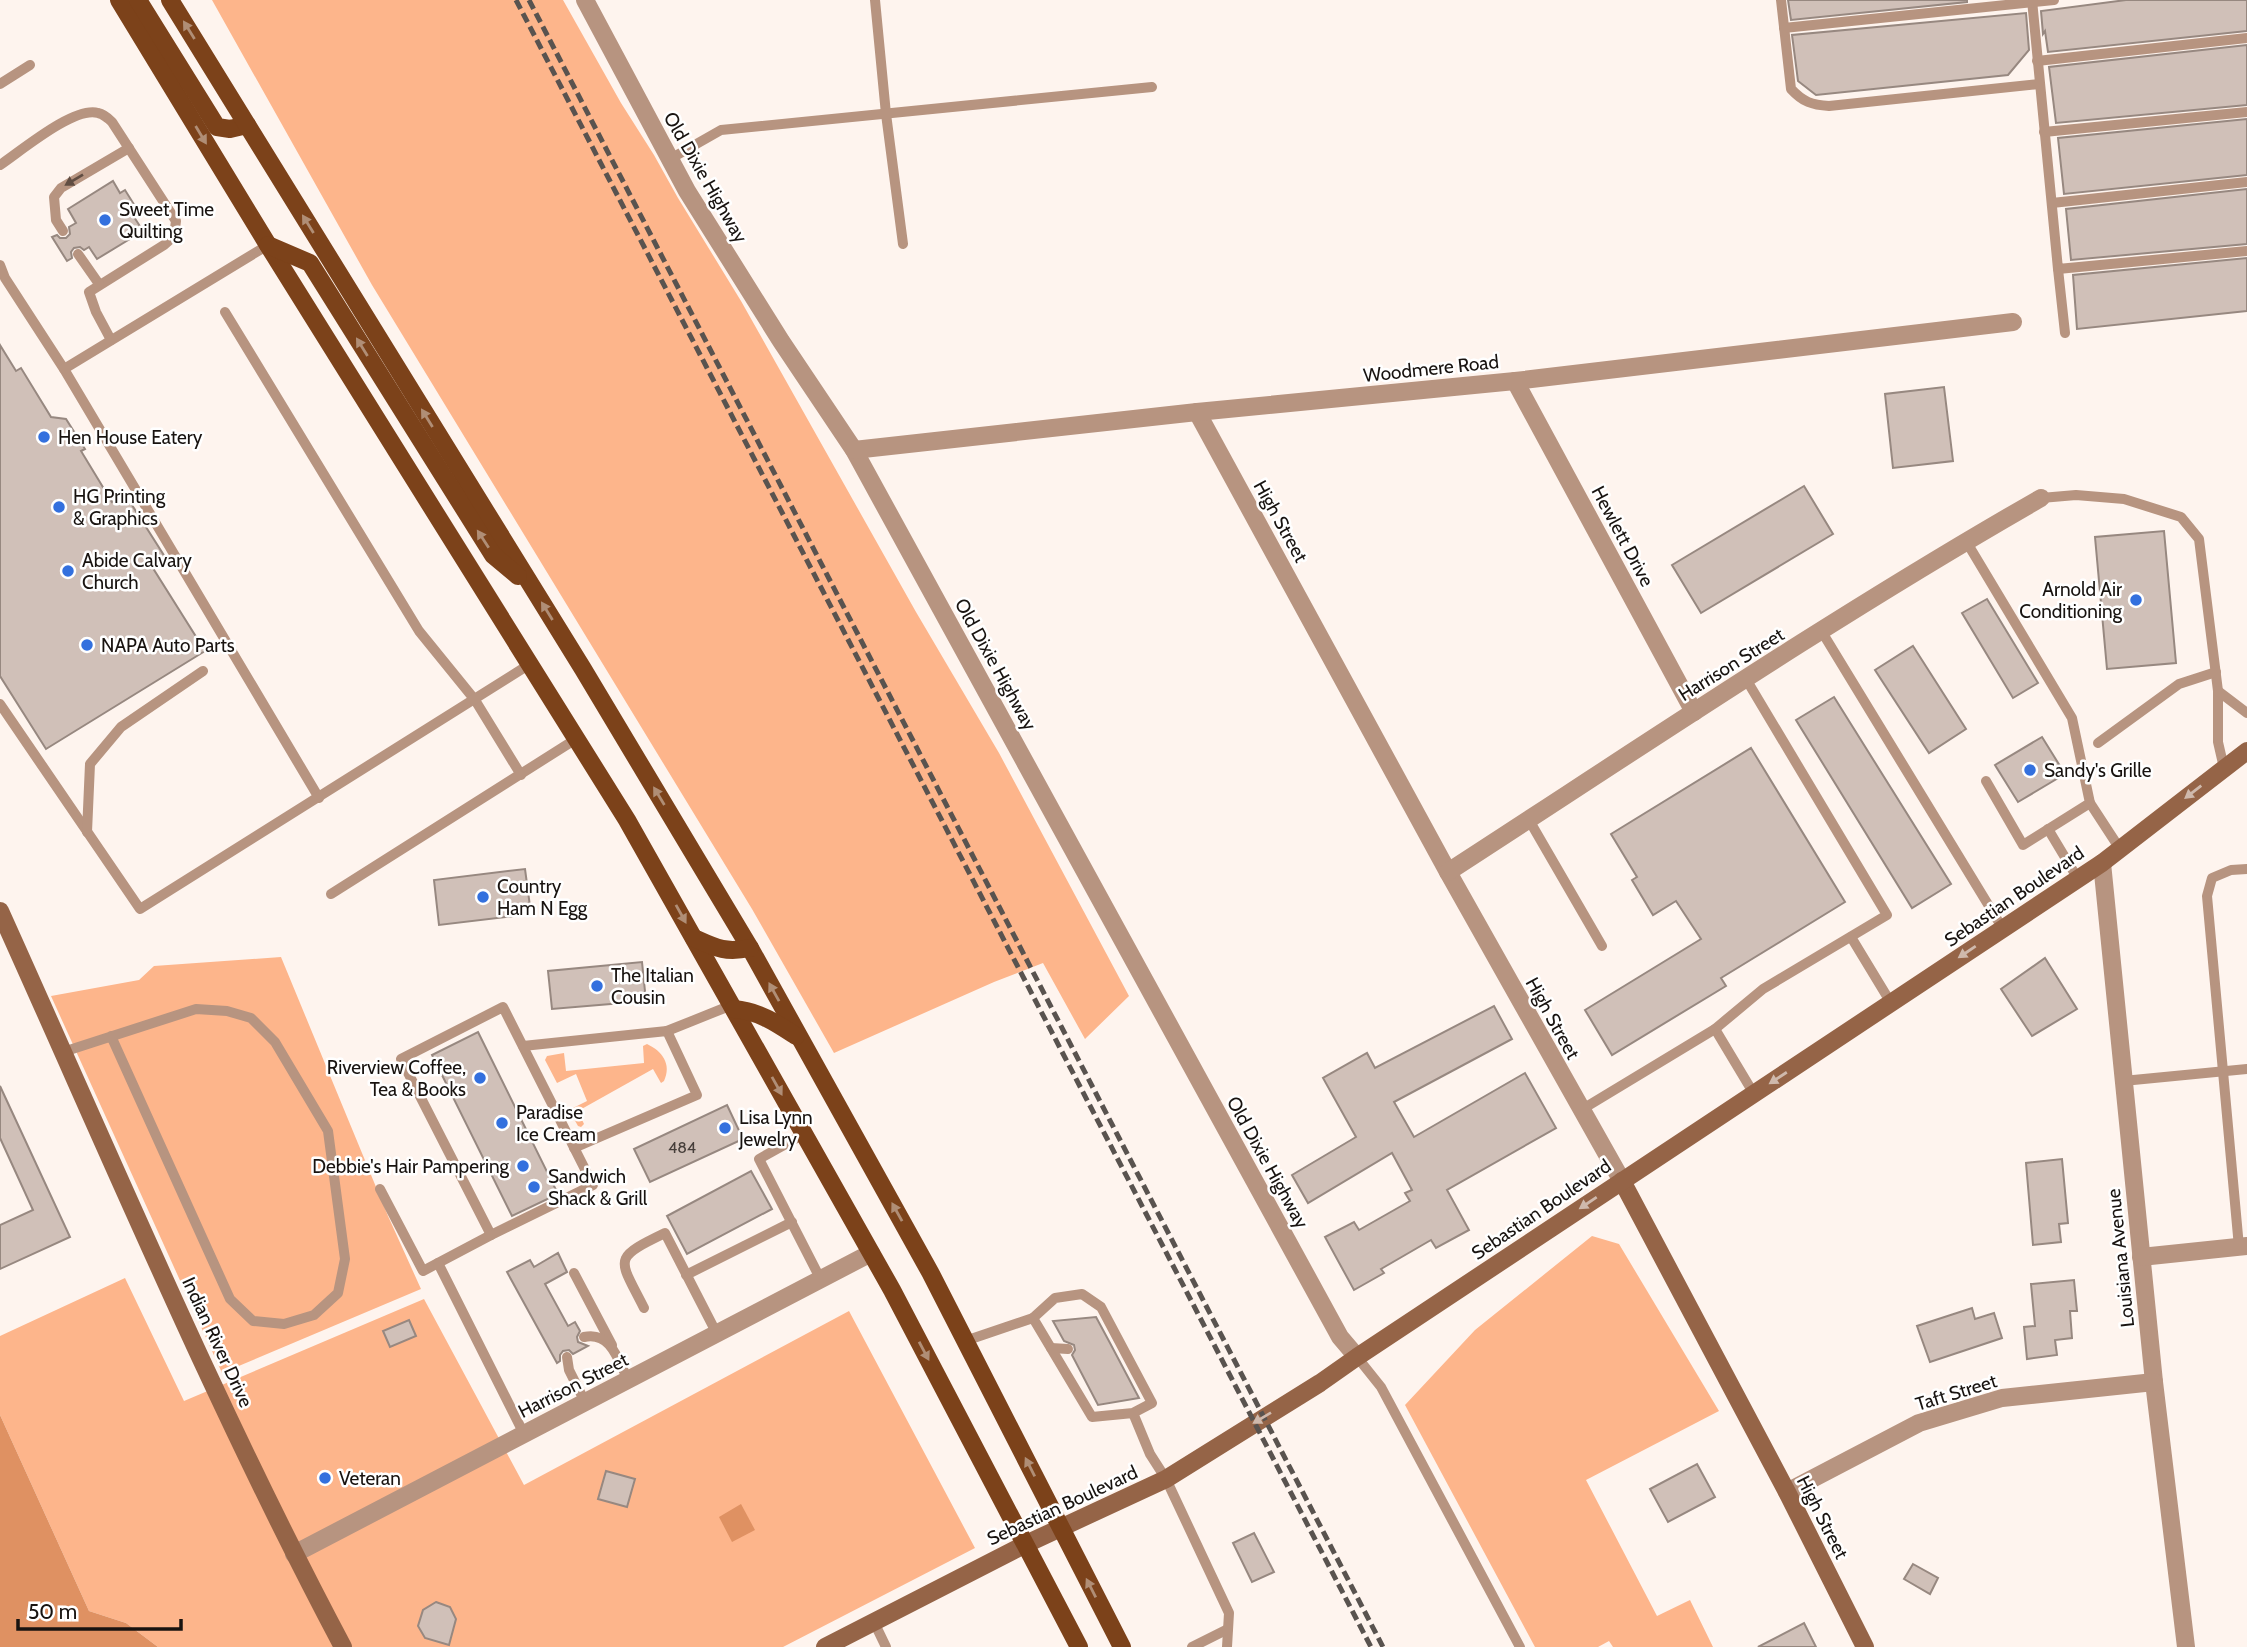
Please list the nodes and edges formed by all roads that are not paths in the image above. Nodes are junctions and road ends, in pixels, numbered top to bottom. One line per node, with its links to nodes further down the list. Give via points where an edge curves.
1 (119, 0): 27 (main road, one-way to 27)
2 (138, 0): 18 (main road, via 216,127)
3 (170, 0): 18 (main road, one-way to 3)
4 (585, 0): 21 (street, Old Dixie Highway)
5 (875, 0): 17 (lane)
6 (1781, 0): 9 (lane)
7 (2054, 0): 8 (lane)
8 (2032, 1): 9 (lane); 11 (lane)
9 (1784, 29): 14 (lane, via 1791,89 1812,105)
10 (2247, 38): 11 (lane)
11 (2037, 61): 14 (lane)
12 (30, 65): 13 (lane)
13 (0, 84)
14 (2039, 84): 19 (lane)
15 (1152, 87): 17 (lane)
16 (2247, 112): 19 (lane)
17 (886, 114): 21 (lane, via 721,130); 26 (lane)
18 (247, 125): 43 (main road, one-way to 18)
19 (2044, 132): 24 (lane)
20 (129, 148): 22 (lane, via 113,122 99,113 82,113); 25 (lane, one-way to 25, via 61,188 54,197 56,220); 32 (lane, via 176,221 174,236)
21 (670, 159): 40 (street, Old Dixie Highway)
22 (0, 165)
23 (2247, 182): 24 (lane)
24 (2052, 202): 31 (lane)
25 (63, 231)
26 (903, 244)
27 (268, 245): 36 (lane); 43 (main road, one-way to 27, via 494,555 310,263); 45 (main road)
28 (2247, 251): 31 (lane)
29 (78, 254): 32 (lane)
30 (0, 265): 37 (lane)
31 (2058, 269): 35 (lane)
32 (99, 285): 36 (lane, via 89,292 90,297)
33 (225, 312): 50 (lane, via 419,631)
34 (2012, 322): 38 (street, Woodmere Road)
35 (2065, 333)
36 (111, 340): 37 (lane)
37 (64, 369): 60 (lane)
38 (1515, 381): 39 (street, Woodmere Road); 52 (street, Hewlett Drive)
39 (1198, 412): 40 (street, Woodmere Road); 68 (street, High Street)
40 (854, 450): 112 (street, Old Dixie Highway, via 1340,1337)
41 (2041, 498): 42 (street, Harrison Street); 47 (lane, via 2124,499 2181,517 2199,539)
42 (1966, 541): 44 (street, Harrison Street); 61 (lane, via 2072,718)
43 (531, 587): 76 (main road, one-way to 43)
44 (1822, 632): 48 (street, Harrison Street); 72 (lane)
45 (530, 664): 50 (lane); 54 (main road)
46 (203, 671): 64 (lane, via 121,727 90,764)
47 (2216, 672): 49 (lane); 55 (lane, via 2179,684)
48 (1745, 679): 52 (street, Harrison Street); 73 (lane, via 1887,915)
49 (2218, 691): 53 (lane); 57 (lane, via 2218,742)
50 (475, 699): 58 (lane); 60 (lane)
51 (0, 704): 64 (lane)
52 (1694, 712): 62 (street, Harrison Street)
53 (2247, 713)
54 (576, 739): 58 (lane); 74 (main road, one-way to 74)
55 (2098, 743)
56 (2247, 751): 57 (street, Sebastian Boulevard)
57 (2224, 768): 65 (street, Sebastian Boulevard, one-way to 65)
58 (521, 775): 70 (lane)
59 (1986, 781): 63 (lane, via 2024,845)
60 (319, 798): 64 (lane, via 141,909)
61 (2090, 803): 63 (lane); 65 (lane)
62 (1529, 820): 68 (street, Harrison Street); 75 (lane)
63 (2048, 829): 69 (lane)
64 (87, 832)
65 (2120, 849): 66 (street, Sebastian Boulevard)
66 (2102, 863): 69 (street, Sebastian Boulevard); 87 (street, Louisiana Avenue)
67 (2247, 869): 86 (lane, via 2213,878 2207,896)
68 (1448, 872): 89 (street, High Street)
69 (2078, 879): 72 (street, Sebastian Boulevard)
70 (331, 894)
71 (0, 911): 84 (street, Indian River Drive)
72 (2003, 929): 77 (street, Sebastian Boulevard, one-way to 77)
73 (1851, 936): 77 (lane); 79 (lane, via 1763,989)
74 (694, 938): 76 (main road, via 720,950); 78 (main road)
75 (1602, 946)
76 (750, 948): 82 (main road, one-way to 76)
77 (1891, 1003): 88 (street, Sebastian Boulevard, one-way to 88)
78 (733, 1007): 80 (lane); 82 (main road, via 765,1017); 90 (main road, one-way to 90)
79 (1715, 1029): 88 (lane); 89 (lane)
80 (667, 1031): 83 (lane); 91 (lane, via 697,1095)
81 (111, 1036): 81 (lane, via 196,1009 251,1018 275,1042 328,1130 333,1154 345,1259 338,1293 314,1315 285,1324 253,1321 230,1299); 84 (lane)
82 (799, 1038): 107 (main road, one-way to 82)
83 (523, 1046): 91 (lane); 95 (lane, via 503,1007 401,1059)
84 (63, 1052): 124 (street, Indian River Drive)
85 (2247, 1069): 86 (lane)
86 (2222, 1071): 87 (lane); 96 (lane)
87 (2123, 1081): 98 (street, Louisiana Avenue)
88 (1754, 1094): 92 (street, Sebastian Boulevard)
89 (1581, 1110): 92 (street, High Street)
90 (804, 1134): 94 (lane, via 759,1159); 97 (main road)
91 (574, 1148): 95 (lane, via 593,1185)
92 (1622, 1181): 112 (street, Sebastian Boulevard, one-way to 112); 121 (street, High Street)
93 (380, 1189): 99 (lane, via 423,1271)
94 (792, 1222): 101 (lane); 102 (lane)
95 (491, 1235): 99 (lane)
96 (2243, 1246): 98 (street)
97 (871, 1253): 102 (street, Harrison Street); 123 (main road, one-way to 123)
98 (2141, 1257): 116 (street, Louisiana Avenue)
99 (438, 1263): 119 (lane)
100 (574, 1273): 108 (lane)
101 (687, 1275): 103 (lane, via 665,1233 636,1248 626,1257 624,1268); 105 (lane)
102 (821, 1280): 105 (street, Harrison Street)
103 (644, 1308)
104 (1033, 1318): 107 (lane); 109 (lane); 118 (lane, via 1055,1298 1082,1294 1101,1307 1131,1374 1152,1403)
105 (717, 1334): 115 (street, Harrison Street)
106 (584, 1337): 108 (lane, via 601,1337)
107 (965, 1341): 122 (main road, one-way to 107)
108 (611, 1345): 115 (lane)
109 (1051, 1348): 110 (lane); 114 (lane)
110 (1068, 1349)
111 (567, 1357): 117 (lane)
112 (1357, 1357): 120 (street, Sebastian Boulevard, one-way to 120); 134 (lane, via 1381,1387)
113 (1083, 1378): 114 (lane)
114 (1070, 1379): 118 (lane, via 1092,1417)
115 (628, 1380): 117 (street, Harrison Street)
116 (2154, 1382): 121 (street, Taft Street, via 2002,1398 1919,1423); 136 (street, Louisiana Avenue)
117 (585, 1402): 119 (street, Harrison Street)
118 (1133, 1413): 120 (lane)
119 (524, 1434): 124 (street, Harrison Street)
120 (1166, 1479): 122 (street, Sebastian Boulevard); 126 (lane, via 1229,1613)
121 (1787, 1492): 135 (street, High Street)
122 (1060, 1528): 123 (street, Sebastian Boulevard); 131 (main road, one-way to 122)
123 (1026, 1544): 125 (street, Sebastian Boulevard); 130 (main road)
124 (294, 1554): 127 (street, Indian River Drive)
125 (874, 1622): 128 (street, Sebastian Boulevard); 129 (lane)
126 (1228, 1629): 132 (lane); 133 (lane)
127 (343, 1647)
128 (825, 1647)
129 (886, 1647)
130 (1079, 1647)
131 (1122, 1647)
132 (1192, 1647)
133 (1227, 1647)
134 (1520, 1647)
135 (1865, 1647)
136 (2186, 1647)

